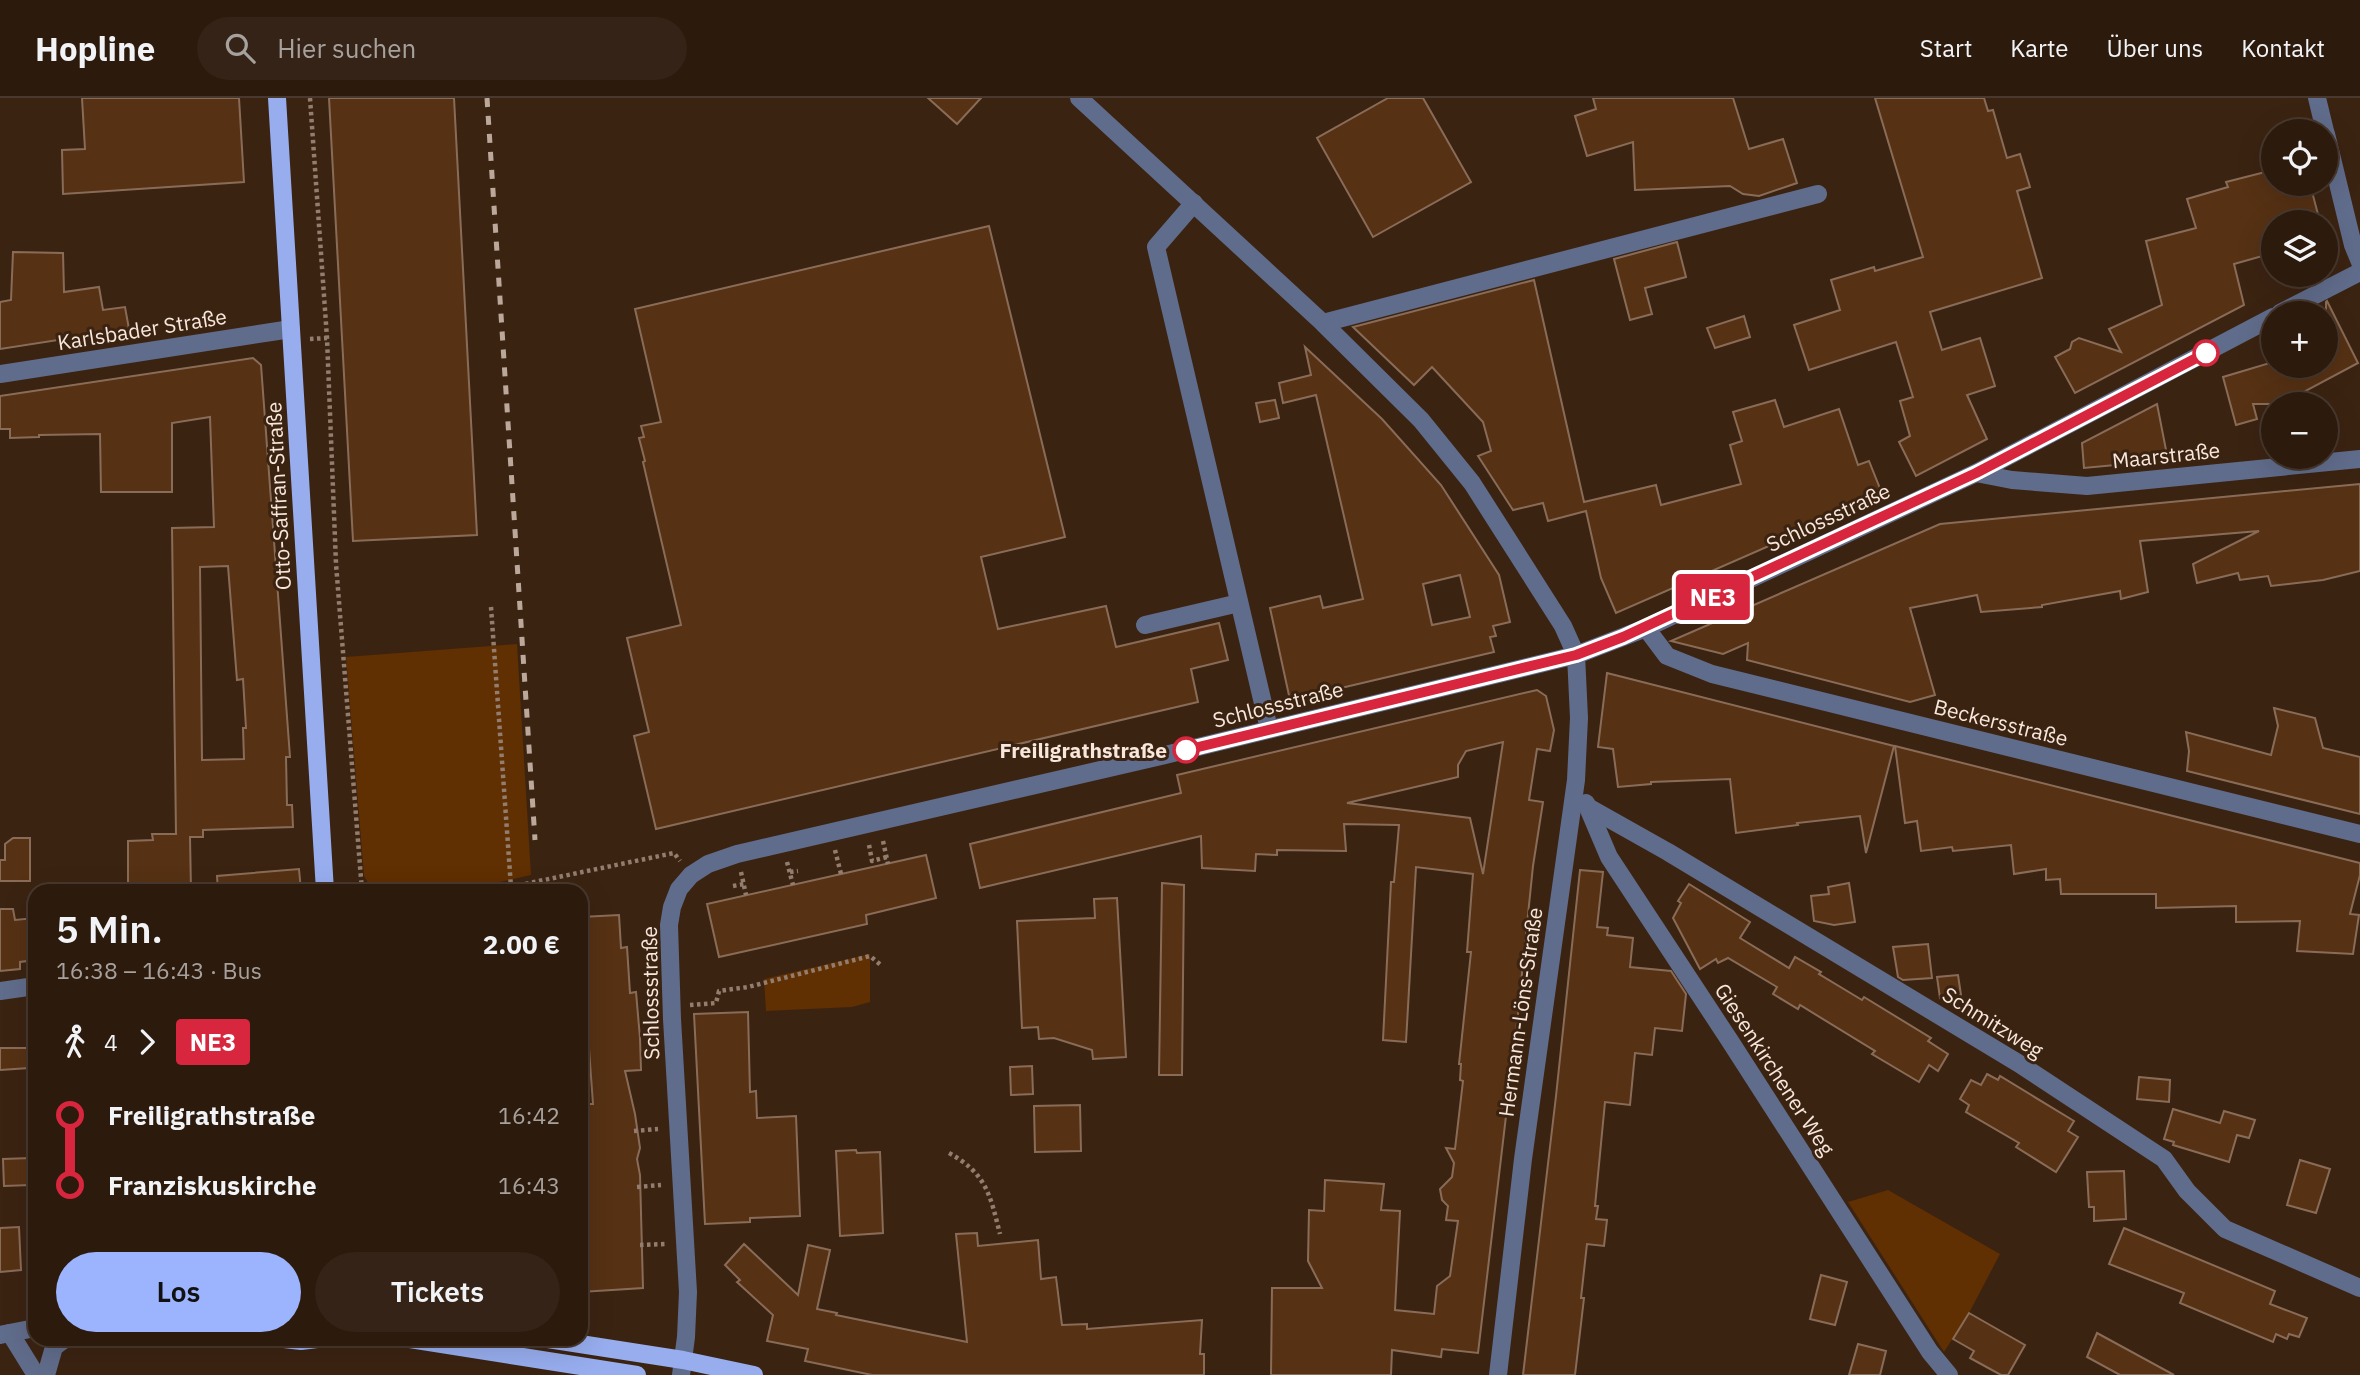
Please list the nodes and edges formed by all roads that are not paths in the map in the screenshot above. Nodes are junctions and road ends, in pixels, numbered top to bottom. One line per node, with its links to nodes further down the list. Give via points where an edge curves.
1 (277, 98): 13 (main road, Otto-Saffran-Straße)
2 (1079, 98): 7 (street)
3 (2317, 98): 4 (street)
4 (2322, 119)
5 (2338, 185): 8 (street)
6 (1818, 194): 11 (street)
7 (1194, 203): 11 (street); 17 (street, via 1156,247)
8 (2360, 262)
9 (2360, 272): 10 (street)
10 (2303, 301)
11 (1323, 323): 20 (street, via 1421,419 1472,483 1563,626)
12 (2261, 323): 16 (street, Schlossstraße)
13 (291, 328): 14 (street, Karlsbader Straße); 25 (main road, Otto-Saffran-Straße)
14 (0, 374)
15 (2360, 459): 16 (street, Maarstraße, via 2087,486)
16 (1976, 473): 19 (street, Schlossstraße)
17 (1240, 603): 18 (street); 21 (street)
18 (1145, 625)
19 (1646, 628): 20 (street, Schlossstraße); 24 (street, Beckersstraße, via 1667,656 1712,674)
20 (1576, 655): 21 (street, Schlossstraße); 22 (street, Hermann-Löns-Straße)
21 (1269, 729): 34 (street, Schlossstraße, via 737,854 691,875 679,889 669,925 688,1292)
22 (1576, 780): 23 (street, Giesenkirchener Weg); 39 (street, Hermann-Löns-Straße, via 1523,1159)
23 (1588, 807): 28 (street, Schmitzweg, via 2018,1063 2164,1159 2187,1191 2225,1228); 40 (street, Giesenkirchener Weg, via 1609,857)
24 (2360, 834)
25 (325, 884)
26 (28, 987): 27 (street)
27 (0, 990)
28 (2360, 1288)
29 (28, 1329): 30 (street)
30 (5, 1334): 35 (street)
31 (55, 1346): 36 (street)
32 (448, 1346): 37 (main road)
33 (582, 1346): 34 (main road)
34 (682, 1367): 38 (main road)
35 (36, 1375)
36 (46, 1375)
37 (637, 1375)
38 (752, 1375)
39 (1499, 1375)
40 (1949, 1375)

